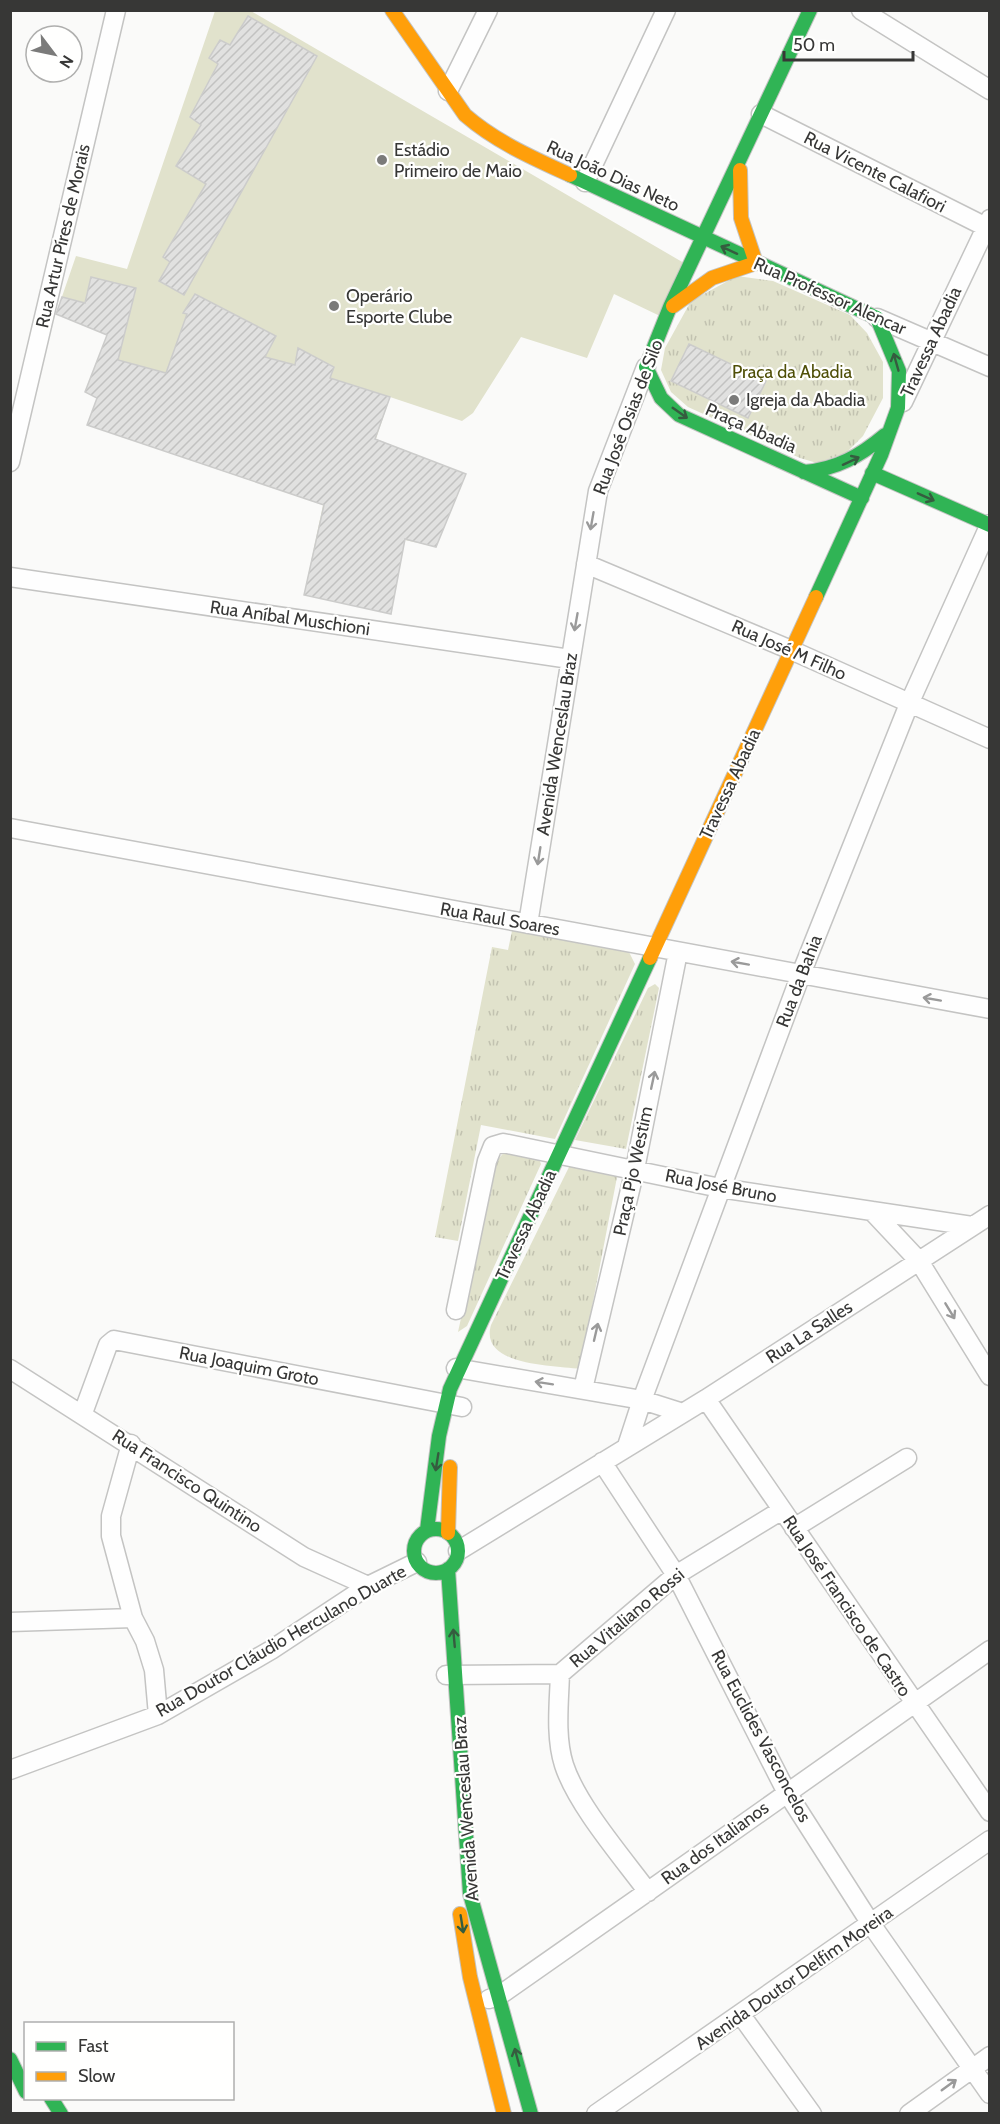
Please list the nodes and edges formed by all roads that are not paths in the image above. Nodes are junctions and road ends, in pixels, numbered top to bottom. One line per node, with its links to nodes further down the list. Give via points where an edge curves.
1 (116, 10): 22 (street, Rua Artur Píres de Morais)
2 (392, 10): 8 (main road, Rua João Dias Neto)
3 (488, 10): 8 (street)
4 (666, 10): 11 (street)
5 (810, 10): 9 (main road, Rua José Osias de Silo)
6 (861, 10): 7 (street)
7 (990, 90)
8 (448, 91): 11 (main road, Rua João Dias Neto, via 480,128)
9 (761, 114): 10 (main road, Rua José Osias de Silo); 12 (street, Rua Vicente Calafiori)
10 (741, 158): 13 (main road, Rua José Osias de Silo); 14 (main road, Rua José Osias de Silo, via 740,218)
11 (585, 183): 13 (main road, Rua João Dias Neto)
12 (988, 225): 17 (street, Travessa Abadia)
13 (704, 238): 14 (main road, Rua Professor Alencar, one-way to 13); 15 (main road, Rua José Osias de Silo)
14 (756, 263): 15 (main road, via 712,278); 16 (main road, Rua Professor Alencar)
15 (670, 308): 18 (main road, Rua José Osias de Silo)
16 (877, 318): 17 (street, Rua Professor Alencar); 20 (main road, one-way to 16, via 896,361)
17 (932, 342): 19 (street, Rua Professor Alencar); 20 (street, Travessa Abadia)
18 (646, 367): 23 (main road, Praça Abadia, one-way to 23, via 661,398 679,415); 27 (street, Rua José Osias de Silo, one-way to 27, via 598,491)
19 (990, 367)
20 (900, 409): 21 (main road, Travessa Abadia)
21 (890, 431): 23 (main road, one-way to 21, via 824,471 853,461); 24 (main road, Travessa Abadia, via 884,459)
22 (10, 462)
23 (804, 472): 25 (main road, Praça Abadia)
24 (872, 473): 25 (main road, Travessa Abadia); 26 (main road, one-way to 26)
25 (862, 498): 29 (main road, Travessa Abadia)
26 (990, 525): 31 (street, Rua da Bahia)
27 (586, 564): 29 (street, Rua José M Filho); 30 (street, Avenida Wenceslau Braz, one-way to 30)
28 (10, 577): 30 (street, Rua Aníbal Muschioni)
29 (791, 650): 31 (street, Rua José M Filho); 35 (main road, Travessa Abadia)
30 (570, 659): 34 (street, Avenida Wenceslau Braz, one-way to 34)
31 (909, 704): 32 (street, Rua José M Filho); 37 (street, Rua da Bahia)
32 (990, 739)
33 (10, 828): 34 (street, Rua Raul Soares)
34 (528, 924): 35 (street, Rua Raul Soares)
35 (655, 948): 36 (street, Rua Raul Soares); 39 (main road, Travessa Abadia)
36 (678, 952): 37 (street, Rua Raul Soares, one-way to 36); 40 (street, Praça Pjo Westim, one-way to 36)
37 (801, 974): 38 (street, Rua Raul Soares, one-way to 37); 41 (street, Rua da Bahia)
38 (990, 1009)
39 (559, 1155): 40 (street, Rua José Bruno); 46 (street, Rua José Bruno, via 503,1143 494,1146 487,1161); 48 (main road, Travessa Abadia)
40 (635, 1169): 41 (street, Rua José Bruno); 50 (street, Praça Pjo Westim, one-way to 40)
41 (720, 1188): 42 (street, Rua José Bruno); 52 (street, Rua da Bahia)
42 (872, 1210): 44 (street, Rua José Bruno); 45 (street)
43 (990, 1215): 44 (street, Rua La Salles)
44 (972, 1226): 45 (street, Rua La Salles)
45 (920, 1261): 49 (street, one-way to 49); 51 (street, Rua La Salles)
46 (456, 1310)
47 (10, 1369): 54 (street, Rua Francisco Quintino)
48 (462, 1370): 50 (street, one-way to 48); 53 (main road, Travessa Abadia)
49 (990, 1376)
50 (583, 1389): 52 (street)
51 (706, 1399): 55 (street, Rua La Salles); 61 (street, Rua José Francisco de Castro)
52 (642, 1400): 55 (street); 57 (street, Rua da Bahia)
53 (456, 1412): 54 (street, Rua Joaquim Groto, via 114,1340 108,1345); 63 (main road, one-way to 63)
54 (83, 1413): 56 (street, Rua Francisco Quintino)
55 (683, 1413): 57 (street, Rua La Salles)
56 (130, 1444): 69 (street, Rua Francisco Quintino, via 304,1557); 70 (street, via 111,1516 111,1536)
57 (627, 1446): 60 (street)
58 (452, 1455): 64 (main road)
59 (907, 1458): 62 (street)
60 (602, 1462): 65 (street); 68 (street, Rua Euclides Vasconcelos)
61 (782, 1510): 62 (street, Rua José Francisco de Castro); 68 (street, Rua Vitaliano Rossi)
62 (794, 1528): 75 (street, Rua José Francisco de Castro)
63 (427, 1530): 64 (main road, via 442,1529); 66 (main road, via 416,1540)
64 (448, 1533): 65 (main road)
65 (458, 1551): 67 (main road, via 453,1565)
66 (417, 1562): 67 (main road, via 421,1568); 69 (street, Rua Doutor Cláudio Herculano Duarte)
67 (441, 1571): 74 (main road, Avenida Wenceslau Braz)
68 (676, 1575): 73 (street, Rua Vitaliano Rossi); 78 (street, Rua Euclides Vasconcelos)
69 (368, 1586): 76 (street, Rua Doutor Cláudio Herculano Duarte, via 271,1650)
70 (133, 1618): 71 (street); 76 (street, via 146,1641 154,1670)
71 (10, 1622)
72 (990, 1650): 75 (street, Rua dos Italianos)
73 (560, 1674): 74 (street, Rua Vitaliano Rossi); 81 (street, via 558,1720 563,1764 572,1784)
74 (450, 1675): 83 (main road, Avenida Wenceslau Braz, via 470,1894); 84 (main road, Avenida Wenceslau Braz, one-way to 84, via 457,1894)
75 (913, 1704): 78 (street, Rua dos Italianos); 79 (street, Rua José Francisco de Castro)
76 (158, 1715): 77 (street, Rua Doutor Cláudio Herculano Duarte)
77 (10, 1770)
78 (786, 1791): 81 (street, Rua dos Italianos); 82 (street, Rua Euclides Vasconcelos)
79 (990, 1812)
80 (990, 1840): 82 (street, Avenida Doutor Delfim Moreira)
81 (648, 1892): 83 (street, Rua dos Italianos)
82 (871, 1924): 85 (street, Avenida Doutor Delfim Moreira); 90 (street, Rua Euclides Vasconcelos)
83 (500, 1995): 84 (street, Rua dos Italianos); 97 (main road, Avenida Wenceslau Braz, one-way to 83)
84 (476, 2004): 96 (main road, Avenida Wenceslau Braz)
85 (741, 2015): 94 (street, Avenida Doutor Delfim Moreira); 99 (street)
86 (10, 2043): 89 (main road)
87 (990, 2056): 90 (street)
88 (10, 2059): 91 (main road)
89 (24, 2060)
90 (971, 2069): 92 (street, Rua Euclides Vasconcelos); 100 (street, one-way to 90)
91 (24, 2088)
92 (990, 2094)
93 (52, 2100): 95 (main road)
94 (615, 2109): 98 (street, Avenida Doutor Delfim Moreira)
95 (61, 2114)
96 (504, 2114)
97 (531, 2114)
98 (596, 2114)
99 (812, 2114)
100 (909, 2114)

